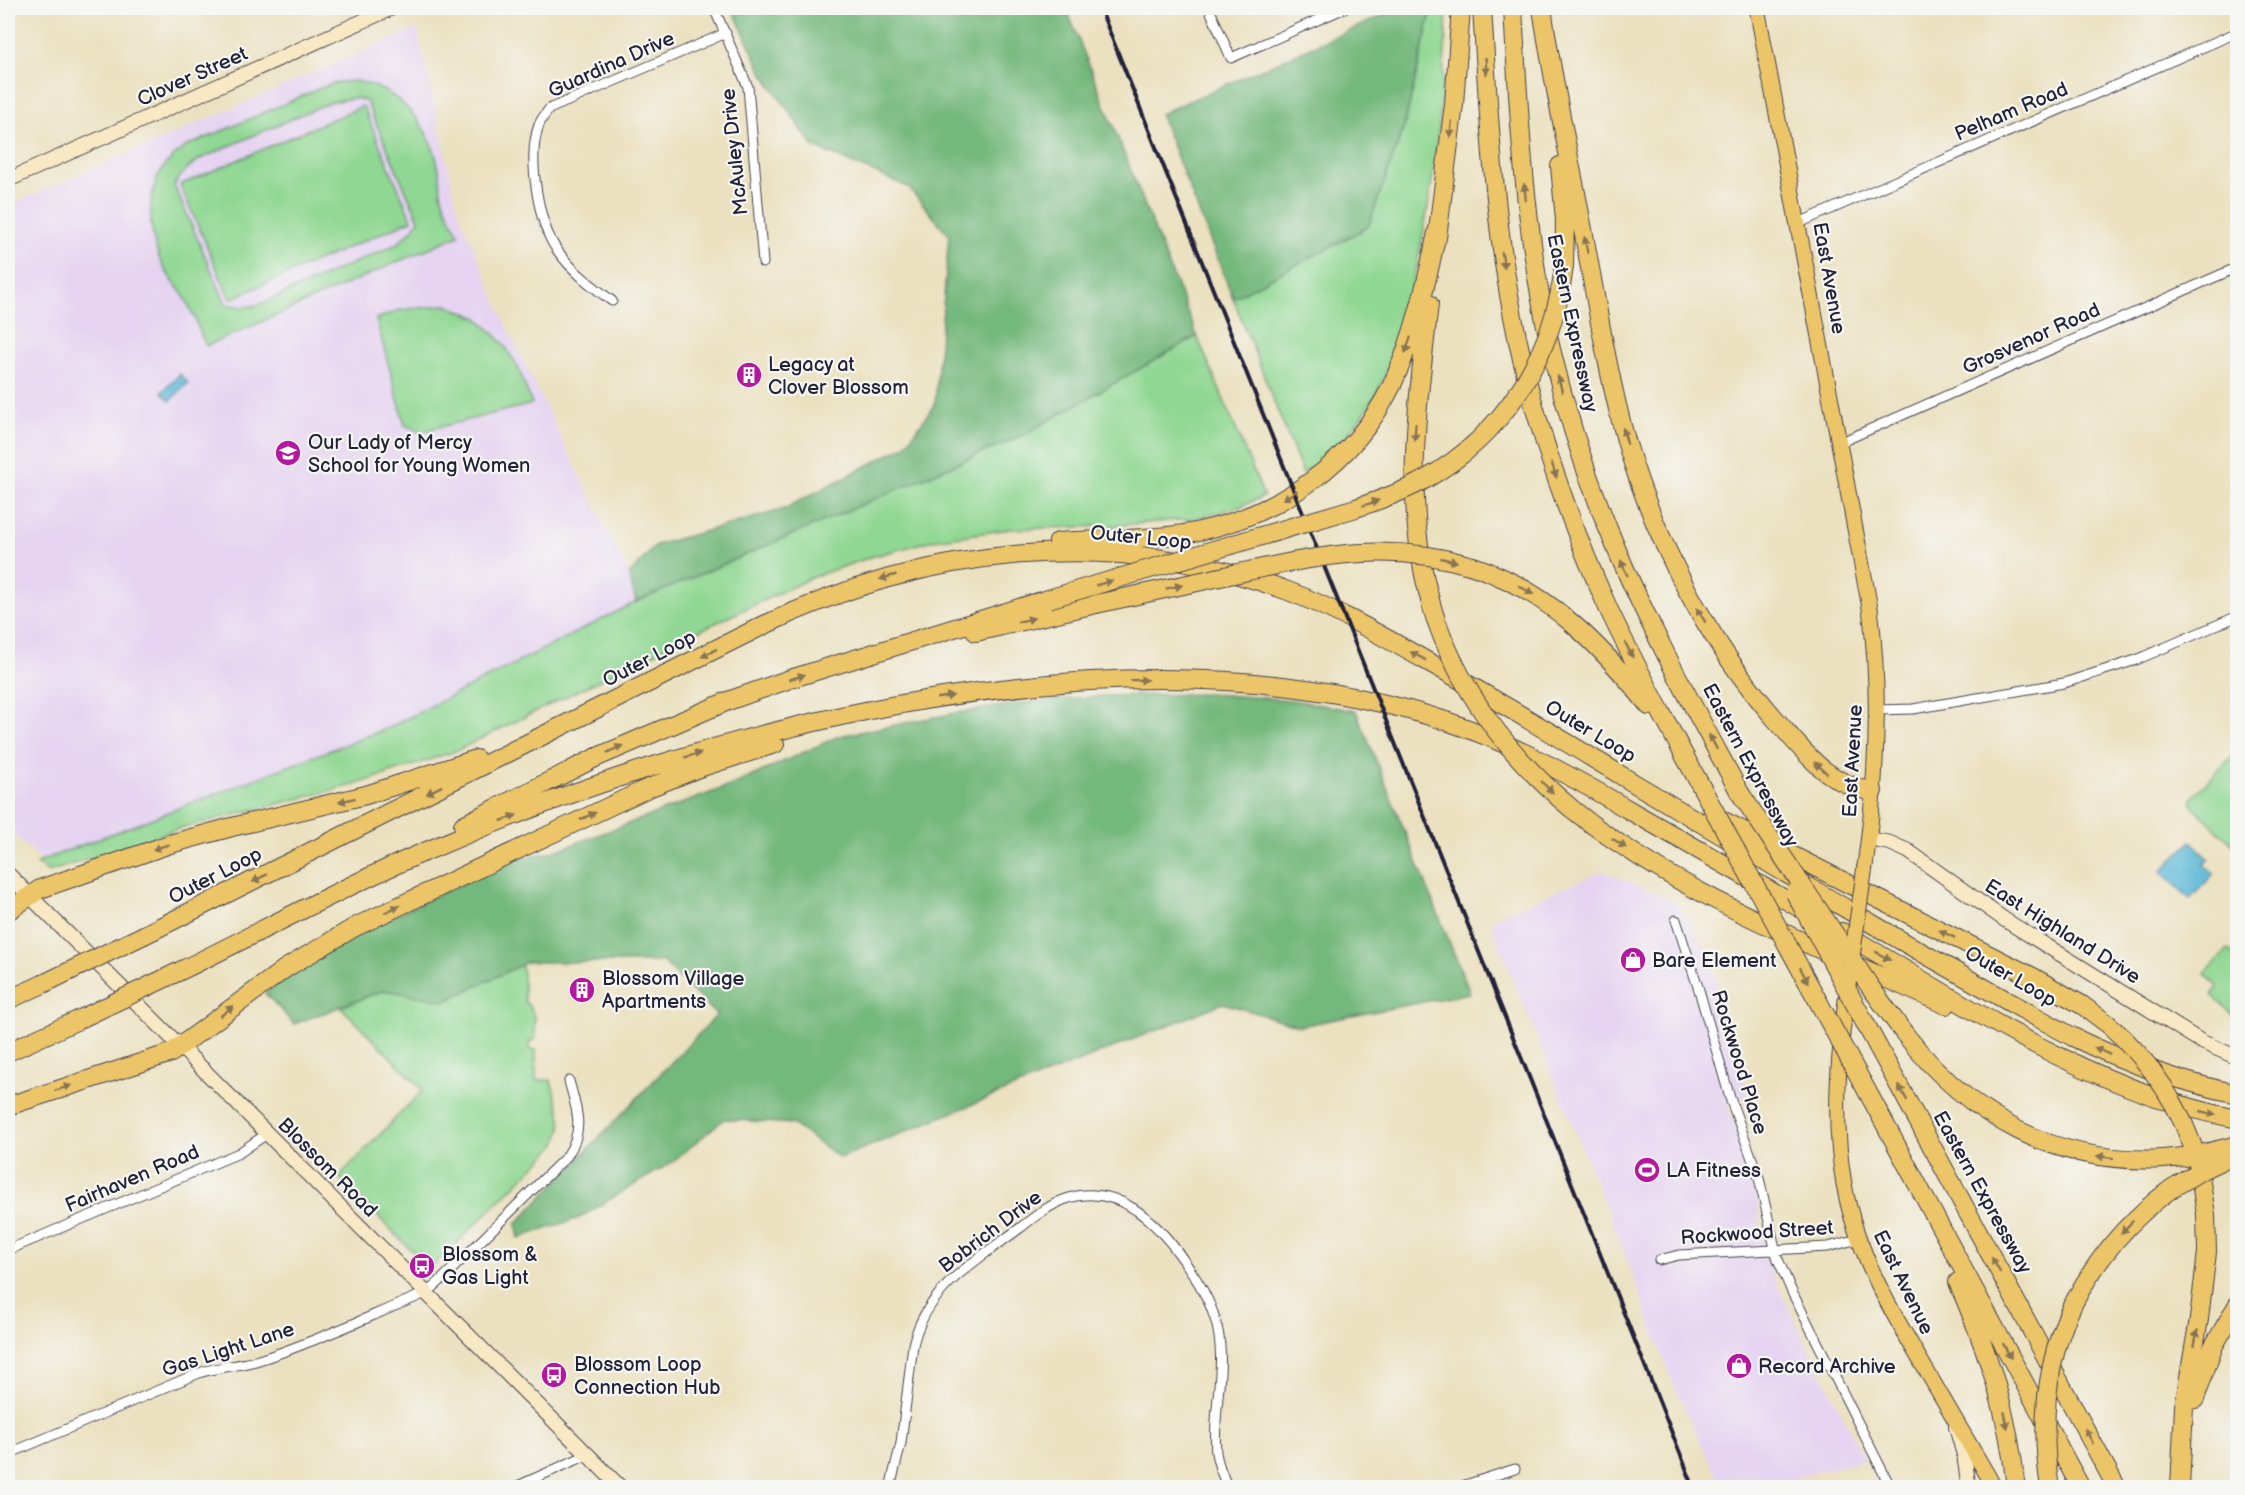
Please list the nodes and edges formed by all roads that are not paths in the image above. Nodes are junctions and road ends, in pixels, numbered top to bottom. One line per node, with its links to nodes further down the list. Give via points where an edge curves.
1 (392, 8): 13 (street, Clover Street)
2 (714, 8): 12 (street, McAuley Drive)
3 (1209, 8): 4 (street, via 1231,58)
4 (1345, 8)
5 (1461, 8): 15 (highway, one-way to 15, via 1454,104)
6 (1482, 8): 27 (highway, one-way to 27, via 1502,250 1517,338 1536,411 1559,485 1595,577)
7 (1513, 8): 29 (highway, Eastern Expressway, one-way to 7, via 1627,574 1566,408 1545,322 1528,213)
8 (1542, 8): 10 (highway)
9 (1757, 8): 14 (main road, East Avenue)
10 (1545, 32): 22 (highway, one-way to 10, bridge, via 1362,506 1401,492 1438,472 1482,436 1523,386 1559,300 1564,266 1564,211); 28 (highway, one-way to 10, via 1846,786 1828,774 1765,707 1706,623 1663,539 1632,459 1616,396)
11 (2238, 32): 14 (street, Pelham Road)
12 (726, 33): 16 (street, McAuley Drive, via 748,87); 18 (street, Guardina Drive, via 549,109 539,125 533,159 538,203 556,249 581,277)
13 (8, 180)
14 (1798, 223): 19 (main road, East Avenue)
15 (1438, 228): 20 (highway, one-way to 20, via 1412,334 1388,392 1351,445 1308,484 1264,510 1207,529 1158,537 1031,545); 39 (highway, one-way to 39, bridge, via 1416,420 1413,478 1418,546 1435,617 1456,667 1492,726 1526,766 1572,809 1640,857 1727,906)
16 (763, 263)
17 (2238, 267): 19 (street, Grosvenor Road)
18 (612, 301)
19 (1839, 443): 24 (main road, East Avenue, via 1870,608)
20 (945, 563): 25 (highway, Outer Loop, one-way to 20, via 1341,615 1239,575 1164,560 1098,553 1010,555); 26 (highway, Outer Loop, one-way to 26, via 870,582 798,609)
21 (2238, 616): 24 (street, via 2136,660 2076,680 1913,709)
22 (846, 662): 27 (highway, one-way to 27, bridge, via 1271,566 1350,552 1412,553 1473,566 1506,579 1557,610 1582,630 1633,686); 32 (highway, one-way to 22, via 625,744 728,701)
23 (906, 704): 32 (highway, one-way to 23, via 441,845 627,775 776,732); 37 (highway, one-way to 23, via 264,982 319,947 611,805 699,768); 39 (highway, one-way to 39, via 1082,682 1171,680 1282,686 1391,705 1476,731 1536,759)
24 (1877, 711): 28 (main road, East Avenue)
25 (1524, 717): 42 (highway, Outer Loop, one-way to 25, via 2154,1072 2073,1037 1757,857); 58 (highway, one-way to 25, bridge, via 2207,1252 2206,1215 2198,1163 2184,1124 2162,1083 2137,1051 2108,1024 2043,982)
26 (562, 727): 33 (highway, one-way to 33, via 406,783 170,844); 36 (highway, Outer Loop, one-way to 36, bridge)
27 (1685, 757): 48 (highway, one-way to 48, bridge)
28 (1873, 791): 30 (main road, East Avenue)
29 (1740, 793): 46 (highway, one-way to 29, bridge, via 2163,1159 2095,1156 2054,1146 1988,1114 1962,1095 1904,1033); 71 (highway, Eastern Expressway, one-way to 29, bridge)
30 (1869, 839): 40 (street, East Highland Drive, via 1908,851 2005,920 2202,1042); 49 (main road, East Avenue, bridge, via 1840,1049 1837,1118 1844,1186)
31 (8, 874): 33 (street, Blossom Road)
32 (339, 891): 38 (highway, bridge)
33 (30, 896): 34 (highway); 37 (street, Blossom Road)
34 (8, 911)
35 (1676, 920): 51 (street, Rockwood Place, via 1730,1098 1759,1178)
36 (8, 1000)
37 (181, 1047): 43 (highway, one-way to 37); 45 (street, Blossom Road)
38 (8, 1052)
39 (2055, 1054): 44 (highway, one-way to 44, via 2135,1091)
40 (2238, 1058)
41 (569, 1081): 53 (street, Gas Light Lane, via 579,1125 576,1142 567,1156)
42 (2238, 1094)
43 (8, 1106)
44 (2238, 1119)
45 (268, 1133): 50 (street, Fairhaven Road, via 238,1153); 53 (street, Blossom Road)
46 (2238, 1145)
47 (2238, 1152): 69 (highway, one-way to 69, bridge, via 2171,1189 2144,1211 2091,1272 2072,1306 2055,1350 2047,1389 2044,1438)
48 (1919, 1188): 68 (highway, one-way to 68, via 1991,1364 2003,1408); 70 (highway, one-way to 70)
49 (1858, 1239): 51 (street, Rockwood Street); 55 (main road, East Avenue, via 1889,1307)
50 (8, 1250)
51 (1775, 1250): 52 (street, Rockwood Street, via 1679,1255); 65 (street, Rockwood Place, via 1792,1292)
52 (1659, 1260)
53 (426, 1293): 56 (street, Gas Light Lane, via 287,1351 199,1373); 57 (street, Blossom Road)
54 (2238, 1304): 58 (highway, via 2204,1368)
55 (1950, 1411): 66 (street, via 1964,1455); 67 (main road, East Avenue)
56 (8, 1454)
57 (587, 1455): 60 (street); 61 (street, Blossom Road)
58 (2180, 1458): 72 (highway)
59 (1515, 1468): 64 (street)
60 (513, 1488)
61 (621, 1488)
62 (890, 1488): 63 (street, Bobrich Drive, via 901,1443 916,1330 930,1303 960,1273 1048,1208 1066,1199 1092,1196 1123,1202 1147,1217 1173,1246 1212,1308 1220,1345 1216,1455)
63 (1228, 1488)
64 (1456, 1488)
65 (1891, 1488)
66 (1969, 1488)
67 (1995, 1488)
68 (2016, 1488)
69 (2050, 1488)
70 (2081, 1488)
71 (2117, 1488)
72 (2180, 1488)

